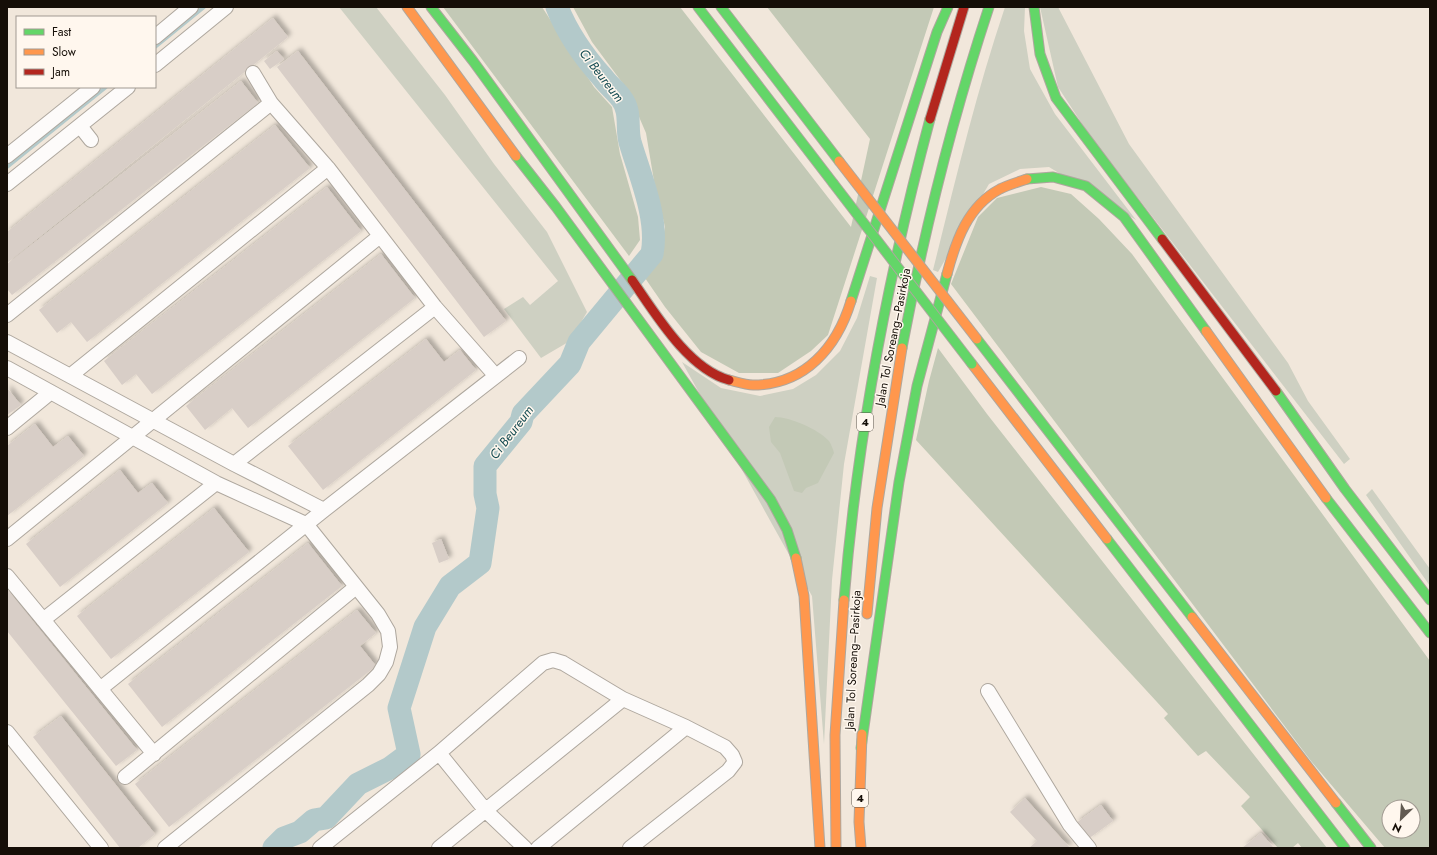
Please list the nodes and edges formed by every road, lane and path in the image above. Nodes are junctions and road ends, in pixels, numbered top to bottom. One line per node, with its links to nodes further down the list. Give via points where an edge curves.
1 (191, 7): 11 (street)
2 (226, 7): 12 (street)
3 (407, 7): 63 (main road, via 498,134 771,500 787,530 797,560 804,596)
4 (431, 7): 7 (main road, via 473,61 613,257 684,349 702,366 727,380 753,385 782,381 808,368 829,348 845,321 937,32)
5 (698, 7): 67 (main road, bridge)
6 (721, 7): 68 (main road, bridge)
7 (948, 7)
8 (964, 7): 64 (main road, Jalan Tol Soreang–Pasirkoja / 4, via 938,87 885,303 862,437 849,537 841,630 836,721)
9 (989, 7): 43 (main road, Jalan Tol Soreang–Pasirkoja / 4, via 957,108 906,318 881,476)
10 (1034, 7): 41 (main road, via 1038,52 1056,98)
11 (156, 36)
12 (156, 64)
13 (253, 73): 16 (street)
14 (92, 88): 19 (street)
15 (127, 88): 17 (street)
16 (271, 103): 20 (street); 24 (street)
17 (80, 126): 18 (street); 21 (street)
18 (90, 140)
19 (7, 156)
20 (328, 168): 22 (street); 29 (street)
21 (7, 184)
22 (380, 236): 23 (street); 31 (street)
23 (435, 307): 28 (street); 34 (street)
24 (7, 315)
25 (7, 342): 29 (street)
26 (519, 358): 28 (street)
27 (7, 368): 30 (street)
28 (495, 375): 36 (street)
29 (70, 376): 31 (street)
30 (51, 392): 32 (street); 33 (street)
31 (151, 420): 33 (street); 34 (street)
32 (7, 428)
33 (132, 436): 35 (street); 38 (street)
34 (234, 464): 36 (street)
35 (216, 483): 37 (street); 42 (street)
36 (324, 510): 37 (street)
37 (306, 524): 40 (street); 46 (street)
38 (7, 539)
39 (7, 576): 42 (street)
40 (356, 586): 53 (street); 57 (street, via 388,631 390,647 379,674)
41 (1430, 600)
42 (43, 620): 46 (street)
43 (867, 621)
44 (1430, 633): 51 (main road, via 1334,509 1124,217 1086,186 1053,177 1027,179 1000,189 977,206 963,226 952,254 917,386 900,475)
45 (866, 645): 51 (main road, Jalan Tol Soreang–Pasirkoja / 4)
46 (100, 689): 53 (street)
47 (988, 692): 66 (street, via 1070,825)
48 (623, 700): 49 (street); 52 (street, via 563,663 553,660 543,663); 55 (street)
49 (686, 727): 61 (street); 62 (street, via 726,747 734,762 728,771)
50 (7, 732): 56 (street)
51 (861, 748): 65 (main road, Jalan Tol Soreang–Pasirkoja / 4)
52 (439, 753): 55 (street); 58 (street)
53 (154, 754): 54 (street)
54 (125, 777)
55 (486, 811): 59 (street); 60 (street)
56 (101, 848)
57 (165, 848)
58 (320, 848)
59 (439, 848)
60 (525, 848)
61 (538, 848)
62 (630, 848)
63 (820, 848)
64 (836, 848)
65 (861, 848)
66 (1089, 848)
67 (1345, 848)
68 (1371, 848)

